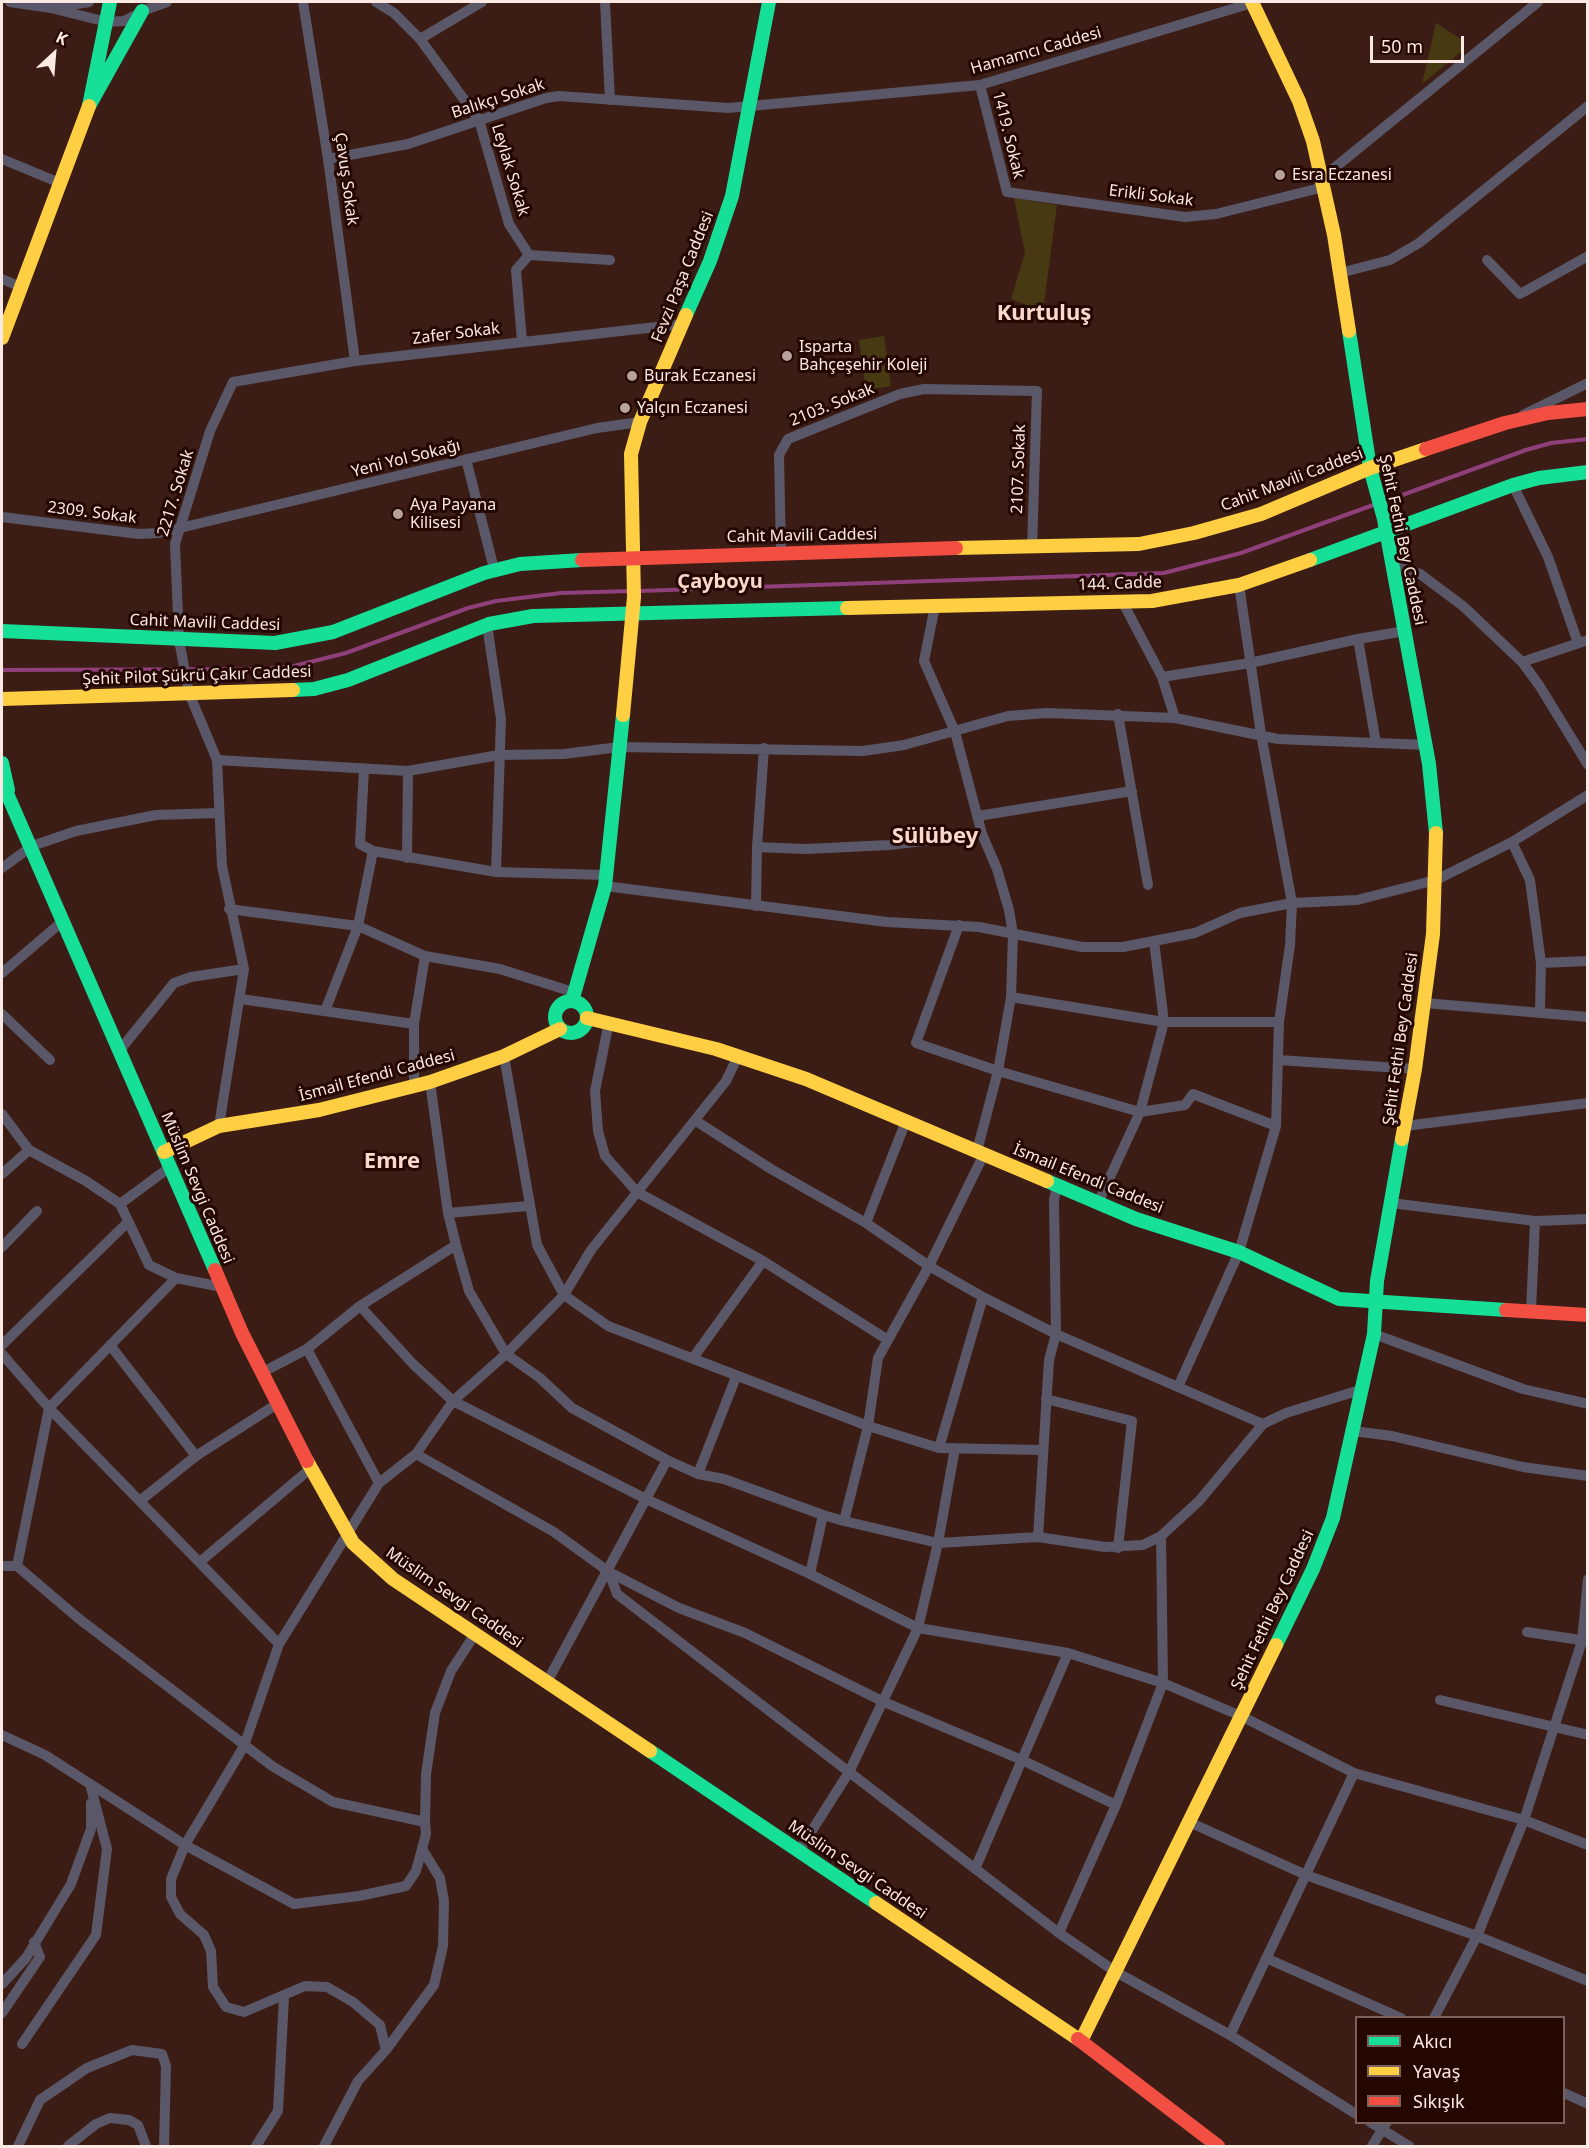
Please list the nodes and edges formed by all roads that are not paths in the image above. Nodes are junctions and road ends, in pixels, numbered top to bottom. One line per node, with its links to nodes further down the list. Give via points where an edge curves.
1 (10, 2): 13 (street)
2 (89, 2): 13 (street)
3 (110, 2): 14 (street, via 120,16); 15 (street)
4 (167, 2): 14 (street)
5 (303, 2): 24 (street, Çavuş Sokak)
6 (376, 2): 16 (street, Leylak Sokak, via 394,13)
7 (482, 2): 12 (street)
8 (605, 2): 18 (street)
9 (769, 2): 21 (street, Fevzi Paşa Caddesi)
10 (1252, 2): 17 (street, Hamamcı Caddesi); 25 (street, Şehit Fethi Bey Caddesi, via 1299,101)
11 (1538, 2): 25 (street)
12 (469, 5): 16 (street)
13 (51, 8): 15 (street)
14 (140, 9): 15 (street, via 124,21); 19 (street)
15 (107, 22): 19 (street)
16 (420, 39): 22 (street, Leylak Sokak)
17 (980, 85): 21 (street, Hamamcı Caddesi); 27 (street, 1419. Sokak)
18 (610, 100): 21 (street, Balıkçı Sokak, via 710,108); 22 (street, Balıkçı Sokak, via 546,98)
19 (89, 106): 26 (street)
20 (1587, 106): 32 (street, via 1419,243 1390,260)
21 (751, 107): 35 (street, Fevzi Paşa Caddesi, via 722,230)
22 (479, 120): 24 (street, Balıkçı Sokak, via 408,144); 28 (street, Leylak Sokak, via 509,224)
23 (2, 159): 26 (street)
24 (328, 159): 38 (street, Çavuş Sokak)
25 (1323, 182): 27 (street, Erikli Sokak, via 1216,214 1185,217); 32 (street, Şehit Fethi Bey Caddesi)
26 (60, 183): 34 (street)
27 (1007, 192)
28 (529, 255): 30 (street); 37 (street, via 516,270)
29 (1587, 256): 31 (street, via 1521,294)
30 (610, 260)
31 (1487, 260)
32 (1340, 273): 47 (street, Şehit Fethi Bey Caddesi)
33 (2, 279): 34 (street)
34 (21, 287): 36 (street)
35 (682, 324): 37 (street, Zafer Sokak); 43 (street, Fevzi Paşa Caddesi)
36 (2, 338)
37 (522, 341): 38 (street, Zafer Sokak)
38 (356, 361): 39 (street, Zafer Sokak)
39 (233, 382): 51 (street, 2217. Sokak, via 210,431)
40 (1587, 383): 44 (street, Cahit Mavili Caddesi)
41 (1037, 391): 52 (street, 2107. Sokak); 53 (street, 2103. Sokak, via 911,391 791,436 779,455)
42 (1587, 409): 44 (street)
43 (640, 422): 45 (street, Yeni Yol Sokağı, via 597,428); 54 (street, Fevzi Paşa Caddesi, via 629,468)
44 (1505, 423): 47 (street, Cahit Mavili Caddesi)
45 (466, 459): 51 (street, Yeni Yol Sokağı); 56 (street)
46 (1587, 472): 48 (street, 144. Cadde)
47 (1372, 475): 50 (street, Şehit Fethi Bey Caddesi); 52 (street, Cahit Mavili Caddesi, via 1261,514 1162,540)
48 (1514, 485): 50 (street, 144. Cadde); 66 (street)
49 (2, 517): 51 (street, 2309. Sokak, via 139,534)
50 (1386, 525): 55 (street, Şehit Fethi Bey Caddesi); 57 (street, 144. Cadde)
51 (179, 529): 65 (street, 2217. Sokak, via 175,544)
52 (1032, 548): 53 (street, Cahit Mavili Caddesi)
53 (782, 552): 54 (street, Cahit Mavili Caddesi)
54 (634, 563): 56 (street, Cahit Mavili Caddesi, via 520,564); 60 (street, Fevzi Paşa Caddesi)
55 (1393, 564): 63 (street, Şehit Fethi Bey Caddesi); 67 (street, via 1420,574 1463,606)
56 (494, 569): 65 (street, Cahit Mavili Caddesi, via 314,638 275,644)
57 (1239, 585): 58 (street, 144. Cadde, via 1186,596); 68 (street)
58 (1122, 602): 59 (street, 144. Cadde); 69 (street)
59 (935, 606): 60 (street, 144. Cadde); 74 (street, via 924,661)
60 (633, 612): 61 (street, Şehit Pilot Şükrü Çakır Caddesi, via 534,616); 78 (street, Fevzi Paşa Caddesi)
61 (487, 625): 70 (street, Şehit Pilot Şükrü Çakır Caddesi, via 326,687); 80 (street, via 501,719)
62 (2, 631): 65 (street, Cahit Mavili Caddesi)
63 (1405, 631): 64 (street); 77 (street, Şehit Fethi Bey Caddesi)
64 (1358, 639): 68 (street); 76 (street)
65 (179, 640): 70 (street, 2217. Sokak)
66 (1583, 642): 67 (street)
67 (1522, 662): 83 (street)
68 (1250, 663): 69 (street); 75 (street)
69 (1162, 677): 73 (street)
70 (188, 689): 71 (street, Şehit Pilot Şükrü Çakır Caddesi); 81 (street, 2217. Sokak)
71 (2, 699)
72 (1118, 714): 73 (street); 74 (street, via 1008,716); 87 (street)
73 (1175, 718): 75 (street)
74 (955, 732): 79 (street, via 863,751); 90 (street)
75 (1261, 734): 76 (street, via 1278,739); 102 (street)
76 (1376, 743): 77 (street)
77 (1426, 745): 100 (street, Şehit Fethi Bey Caddesi, via 1434,808)
78 (619, 747): 79 (street); 80 (street, via 564,754); 99 (street, Fevzi Paşa Caddesi)
79 (764, 748): 94 (street)
80 (499, 755): 85 (street); 98 (street)
81 (217, 760): 84 (street); 89 (street)
82 (2, 762): 86 (street, Müslim Sevgi Caddesi)
83 (1587, 765)
84 (364, 770): 85 (street); 95 (street, via 360,844)
85 (408, 771): 96 (street)
86 (5, 788): 93 (street, Müslim Sevgi Caddesi)
87 (1132, 790): 90 (street); 101 (street)
88 (1587, 795): 92 (street)
89 (219, 813): 93 (street, via 156,815 76,831); 104 (street, via 222,866)
90 (978, 816): 91 (street)
91 (982, 834): 94 (street, via 889,845); 108 (street, via 997,869)
92 (1512, 842): 100 (street); 112 (street, via 1530,880)
93 (32, 846): 97 (street); 105 (street, Müslim Sevgi Caddesi)
94 (757, 847): 103 (street)
95 (373, 851): 96 (street); 107 (street)
96 (407, 858): 98 (street)
97 (2, 868)
98 (496, 872): 99 (street)
99 (606, 880): 103 (street); 115 (street, Fevzi Paşa Caddesi)
100 (1436, 880): 102 (street, via 1357,900); 118 (street, Şehit Fethi Bey Caddesi)
101 (1148, 885)
102 (1292, 903): 109 (street, via 1240,913 1195,933); 126 (street)
103 (756, 906): 106 (street, via 887,922)
104 (230, 909): 107 (street); 113 (street)
105 (64, 920): 114 (street); 129 (street, Müslim Sevgi Caddesi)
106 (959, 925): 108 (street); 135 (street, via 916,1043)
107 (358, 926): 110 (street); 119 (street)
108 (1013, 934): 109 (street, via 1082,947 1123,947); 116 (street)
109 (1154, 940): 125 (street)
110 (425, 956): 115 (street, via 500,969); 127 (street)
111 (1587, 961): 112 (street)
112 (1541, 963): 120 (street)
113 (244, 969): 117 (street); 129 (street, via 174,983)
114 (2, 973)
115 (572, 997): 123 (street, via 584,1008); 128 (street, via 556,1010 554,1020)
116 (1011, 997): 125 (street); 135 (street)
117 (241, 999): 119 (street); 143 (street)
118 (1425, 1003): 120 (street); 134 (street, Şehit Fethi Bey Caddesi)
119 (325, 1011): 127 (street)
120 (1540, 1011): 122 (street)
121 (2, 1014): 132 (street)
122 (1587, 1017)
123 (587, 1018): 124 (street, İsmail Efendi Caddesi); 128 (street, via 583,1028 575,1033)
124 (609, 1022): 131 (street, İsmail Efendi Caddesi); 152 (street, via 595,1091 598,1131 604,1156)
125 (1164, 1022): 126 (street); 139 (street)
126 (1279, 1022): 133 (street)
127 (414, 1024): 137 (street)
128 (560, 1029): 130 (street, İsmail Efendi Caddesi)
129 (120, 1050): 147 (street, Müslim Sevgi Caddesi)
130 (504, 1056): 136 (street, İsmail Efendi Caddesi); 156 (street)
131 (738, 1056): 141 (street, via 726,1081); 142 (street, İsmail Efendi Caddesi, via 806,1079)
132 (50, 1060)
133 (1278, 1060): 134 (street); 144 (street)
134 (1414, 1069): 145 (street, Şehit Fethi Bey Caddesi)
135 (998, 1071): 139 (street); 148 (street)
136 (430, 1082): 137 (street, İsmail Efendi Caddesi); 158 (street)
137 (414, 1086): 143 (street, İsmail Efendi Caddesi, via 320,1110)
138 (1587, 1103): 145 (street)
139 (1140, 1112): 144 (street, via 1185,1105 1193,1094); 153 (street)
140 (2, 1114): 146 (street)
141 (696, 1121): 152 (street); 162 (street)
142 (906, 1121): 148 (street, İsmail Efendi Caddesi); 162 (street)
143 (219, 1126): 147 (street, İsmail Efendi Caddesi)
144 (1276, 1126): 165 (street)
145 (1405, 1126): 154 (street, Şehit Fethi Bey Caddesi)
146 (29, 1150): 150 (street); 155 (street)
147 (164, 1152): 149 (street, Müslim Sevgi Caddesi)
148 (980, 1152): 151 (street, İsmail Efendi Caddesi); 167 (street)
149 (170, 1167): 155 (street); 169 (street, Müslim Sevgi Caddesi)
150 (2, 1174)
151 (1057, 1186): 153 (street, İsmail Efendi Caddesi); 176 (street, via 1053,1209)
152 (637, 1192): 166 (street); 170 (street, via 591,1250)
153 (1098, 1203): 165 (street, İsmail Efendi Caddesi, via 1155,1226)
154 (1391, 1203): 160 (street); 172 (street, Şehit Fethi Bey Caddesi)
155 (120, 1204): 161 (street)
156 (528, 1206): 158 (street); 170 (street, via 537,1245)
157 (37, 1210): 164 (street)
158 (448, 1213): 163 (street)
159 (1587, 1219): 160 (street)
160 (1535, 1221): 174 (street)
161 (128, 1222): 168 (street, via 149,1265); 179 (street)
162 (866, 1223): 167 (street)
163 (456, 1245): 173 (street); 183 (street, via 470,1291)
164 (2, 1247)
165 (1239, 1252): 172 (street, İsmail Efendi Caddesi, via 1329,1296); 187 (street)
166 (763, 1261): 178 (street); 184 (street)
167 (929, 1266): 171 (street); 178 (street)
168 (176, 1278): 169 (street); 180 (street)
169 (222, 1287): 185 (street, Müslim Sevgi Caddesi)
170 (564, 1295): 183 (street); 184 (street, via 608,1326)
171 (983, 1297): 176 (street); 197 (street)
172 (1375, 1302): 174 (street, İsmail Efendi Caddesi); 177 (street, Şehit Fethi Bey Caddesi)
173 (360, 1306): 181 (street); 190 (street)
174 (1531, 1311): 175 (street, İsmail Efendi Caddesi)
175 (1587, 1315)
176 (1056, 1334): 187 (street); 189 (street)
177 (1374, 1334): 188 (street, Şehit Fethi Bey Caddesi); 192 (street, via 1523,1389)
178 (888, 1340): 195 (street, via 878,1358)
179 (2, 1345)
180 (110, 1345): 193 (street); 201 (street)
181 (307, 1348): 185 (street); 206 (street)
182 (2, 1354): 193 (street)
183 (506, 1354): 190 (street); 202 (street, via 572,1408)
184 (693, 1358): 186 (street)
185 (261, 1373): 191 (street, Müslim Sevgi Caddesi)
186 (736, 1377): 195 (street); 204 (street)
187 (1178, 1387): 194 (street)
188 (1363, 1389): 194 (street); 196 (street, Şehit Fethi Bey Caddesi)
189 (1046, 1399): 199 (street); 215 (street, via 1132,1422)
190 (453, 1401): 200 (street); 208 (street)
191 (277, 1404): 201 (street); 203 (street, Müslim Sevgi Caddesi)
192 (1587, 1404)
193 (49, 1408): 207 (street); 218 (street)
194 (1263, 1424): 212 (street, via 1199,1501)
195 (868, 1426): 197 (street); 210 (street)
196 (1353, 1431): 205 (street, via 1392,1436 1523,1467); 232 (street, Şehit Fethi Bey Caddesi, via 1324,1543)
197 (939, 1448): 198 (street)
198 (955, 1448): 199 (street); 214 (street)
199 (1043, 1450): 213 (street)
200 (416, 1454): 206 (street); 219 (street, via 554,1532)
201 (196, 1456): 207 (street)
202 (667, 1461): 204 (street); 208 (street)
203 (310, 1469): 211 (street, Müslim Sevgi Caddesi); 216 (street)
204 (698, 1474): 209 (street, via 724,1479)
205 (1587, 1476)
206 (379, 1483): 211 (street)
207 (141, 1500): 216 (street)
208 (648, 1500): 219 (street); 220 (street)
209 (823, 1515): 210 (street); 220 (street)
210 (844, 1521): 214 (street)
211 (346, 1533): 224 (street, Müslim Sevgi Caddesi, via 385,1573); 226 (street)
212 (1161, 1536): 215 (street, via 1143,1545); 229 (street)
213 (1038, 1537): 214 (street); 215 (street)
214 (938, 1543): 222 (street)
215 (1118, 1548)
216 (201, 1561): 226 (street)
217 (2, 1566): 218 (street)
218 (17, 1566): 236 (street)
219 (609, 1572): 228 (street); 231 (street, via 678,1608 746,1633); 238 (street, via 617,1594)
220 (810, 1574): 222 (street)
221 (1587, 1579): 225 (street)
222 (918, 1628): 227 (street); 231 (street)
223 (1527, 1632): 225 (street)
224 (475, 1634): 228 (street, Müslim Sevgi Caddesi); 243 (street, via 452,1671 435,1713 426,1774)
225 (1585, 1641): 233 (street)
226 (279, 1644): 236 (street)
227 (1068, 1653): 229 (street); 237 (street)
228 (547, 1682): 248 (street, Müslim Sevgi Caddesi)
229 (1163, 1683): 232 (street); 241 (street)
230 (1440, 1700): 233 (street)
231 (884, 1702): 237 (street); 238 (street)
232 (1241, 1716): 239 (street); 244 (street, Şehit Fethi Bey Caddesi)
233 (1554, 1727): 235 (street); 242 (street)
234 (2, 1735): 240 (street, via 45,1755)
235 (1587, 1735)
236 (244, 1746): 243 (street, via 333,1802); 245 (street)
237 (1022, 1760): 241 (street); 249 (street)
238 (849, 1772): 248 (street); 249 (street)
239 (1354, 1773): 242 (street); 250 (street)
240 (90, 1784): 245 (street); 253 (street, via 91,1829 71,1884); 264 (street, via 107,1849 96,1935)
241 (1116, 1806): 251 (street)
242 (1524, 1820): 246 (street); 252 (street)
243 (425, 1822): 247 (street)
244 (1189, 1822): 250 (street); 255 (street, Şehit Fethi Bey Caddesi)
245 (185, 1845): 247 (street, via 294,1904 406,1886 416,1871); 258 (street, via 171,1879 171,1897 180,1914 204,1935 212,1950 213,1987 226,2007 244,2012)
246 (1587, 1845)
247 (422, 1849): 265 (street, via 440,1878 443,1946 434,1985)
248 (799, 1851): 263 (street, Müslim Sevgi Caddesi)
249 (975, 1869): 251 (street)
250 (1306, 1875): 252 (street); 254 (street)
251 (1059, 1933): 255 (street)
252 (1477, 1936): 256 (street); 261 (street)
253 (34, 1942): 257 (street, via 26,1958); 259 (street, via 40,1958)
254 (1266, 1958): 260 (street); 262 (street)
255 (1116, 1972): 262 (street); 263 (street, Şehit Fethi Bey Caddesi)
256 (1587, 1981)
257 (2, 1984)
258 (284, 1997): 265 (street, via 304,1986 327,1987 380,2025); 274 (street, via 278,2111)
259 (2, 2013)
260 (1396, 2016)
261 (1435, 2016)
262 (1230, 2035): 268 (street)
263 (1081, 2041): 276 (street, Müslim Sevgi Caddesi)
264 (22, 2044)
265 (386, 2050): 275 (street, via 358,2081)
266 (1565, 2093): 267 (street)
267 (1587, 2104)
268 (1355, 2113)
269 (1385, 2127): 277 (street); 278 (street)
270 (18, 2146): 273 (street, via 40,2100 87,2068 132,2050 162,2054 166,2066)
271 (68, 2146): 272 (street, via 110,2118 138,2125)
272 (146, 2146)
273 (164, 2146)
274 (256, 2146)
275 (324, 2146)
276 (1218, 2146)
277 (1372, 2146)
278 (1409, 2146)

